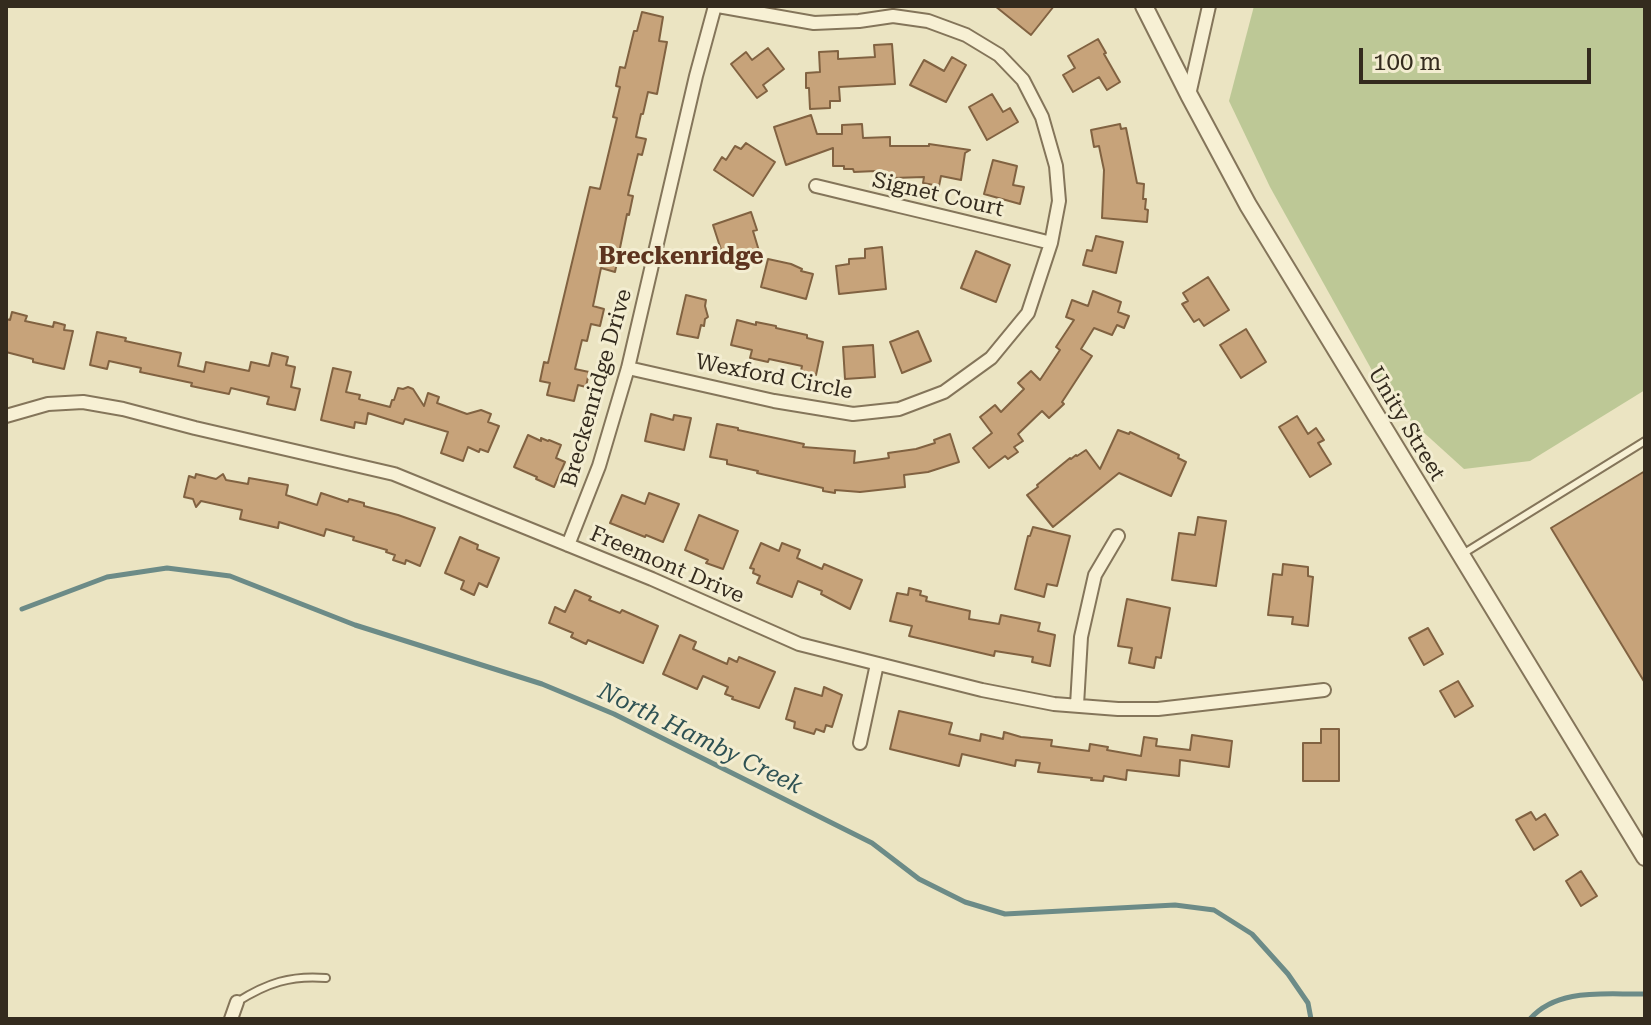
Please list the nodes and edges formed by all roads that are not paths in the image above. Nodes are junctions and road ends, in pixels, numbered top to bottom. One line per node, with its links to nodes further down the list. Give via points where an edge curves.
1 (717, 6): 6 (street, Wexford Circle, via 814,23 893,16 928,21 999,55 1023,80 1042,117 1056,166 1059,201); 7 (street, Breckenridge Drive)
2 (1144, 6): 4 (street, Unity Street)
3 (1209, 6): 4 (street)
4 (1189, 95): 12 (street, Unity Street, via 1248,205)
5 (816, 186): 6 (street, Signet Court)
6 (1051, 243): 7 (street, Wexford Circle, via 1028,313 991,358 944,392 899,409 853,414)
7 (628, 368): 11 (street, Breckenridge Drive)
8 (6, 416): 11 (street, Freemont Drive, via 48,404 83,402 123,409 394,474)
9 (1645, 441): 12 (lane)
10 (1118, 536): 15 (street, via 1095,575 1081,637)
11 (568, 545): 13 (street, Freemont Drive, via 799,644)
12 (1461, 556): 17 (street, Unity Street)
13 (877, 664): 15 (street, Freemont Drive, via 982,690); 16 (street)
14 (1324, 690): 15 (street, Freemont Drive, via 1158,709)
15 (1077, 705)
16 (860, 743)
17 (1645, 857)
18 (326, 978): 19 (lane, via 280,980)
19 (237, 1002): 20 (street)
20 (231, 1019)

